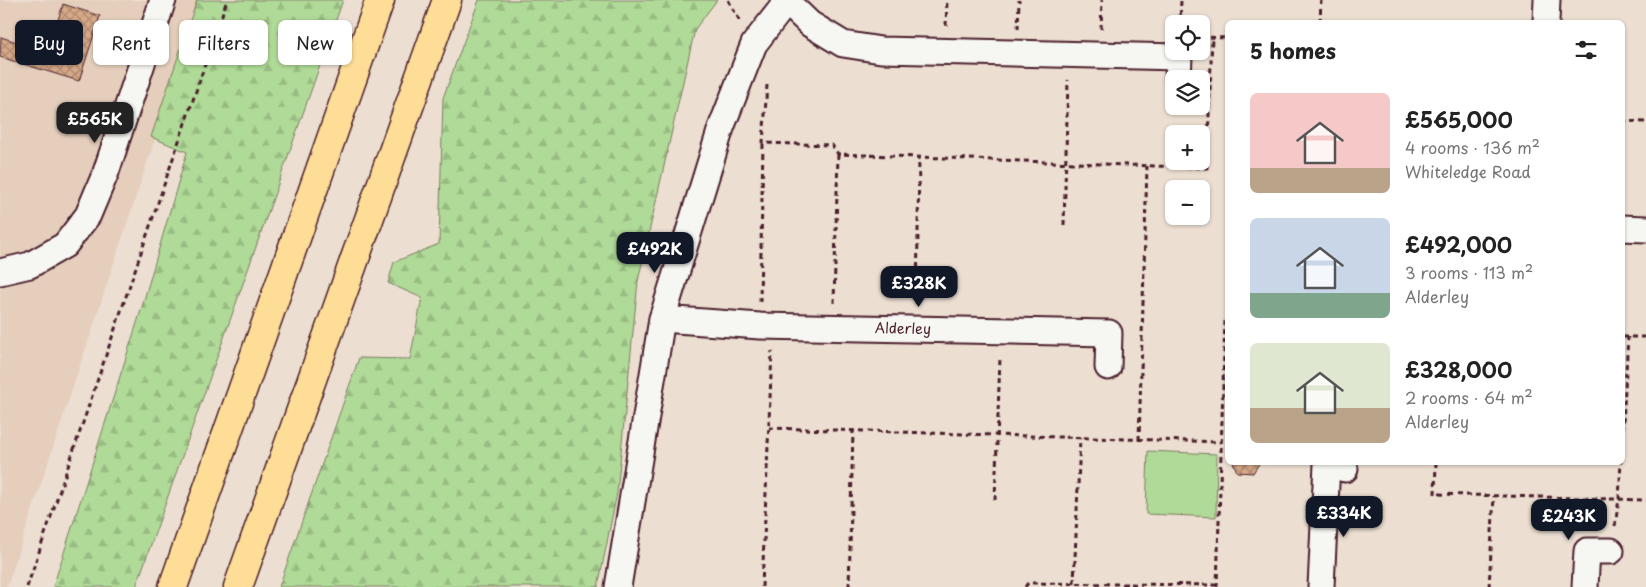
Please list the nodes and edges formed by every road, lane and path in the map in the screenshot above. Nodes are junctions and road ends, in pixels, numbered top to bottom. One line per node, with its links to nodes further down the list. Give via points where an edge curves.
1 (163, 0): 27 (street, via 106,172 88,215 65,244 30,265)
2 (227, 0): 56 (path)
3 (380, 0): 57 (highway)
4 (447, 0): 58 (highway)
5 (1181, 0): 9 (path)
6 (1321, 0): 10 (path)
7 (1547, 0): 11 (street)
8 (788, 1): 14 (street); 15 (street, via 810,24 843,44 881,50)
9 (1180, 15)
10 (1320, 20)
11 (1546, 20)
12 (1212, 37): 13 (path); 23 (path, via 1207,168)
13 (1225, 38)
14 (754, 44): 19 (path, via 768,69); 29 (street, via 721,128)
15 (1068, 54): 16 (street, via 1179,57); 22 (path)
16 (1178, 70)
17 (1625, 121): 18 (path)
18 (1646, 122)
19 (763, 143): 20 (path, via 832,145); 30 (path)
20 (838, 154): 21 (path); 31 (path)
21 (919, 157): 22 (path); 32 (path)
22 (1066, 163): 23 (path); 24 (path)
23 (1147, 166): 42 (path)
24 (1064, 225)
25 (1625, 228): 26 (street)
26 (1646, 229)
27 (0, 272)
28 (1225, 319): 43 (path)
29 (662, 320): 30 (street, Alderley); 59 (street)
30 (766, 326): 31 (street, Alderley); 38 (path)
31 (833, 326): 32 (street, Alderley)
32 (916, 328): 33 (street, Alderley)
33 (1000, 331): 36 (street, Alderley, via 1109,333); 40 (path)
34 (1628, 337): 35 (path); 37 (path)
35 (1646, 337)
36 (1108, 367)
37 (1625, 388)
38 (769, 428): 39 (path); 60 (path)
39 (854, 431): 40 (path); 61 (path)
40 (997, 435): 41 (path); 51 (path)
41 (1080, 438): 42 (path); 54 (path)
42 (1139, 440): 43 (path)
43 (1221, 442): 55 (path)
44 (1328, 465): 63 (street)
45 (1332, 465): 48 (street)
46 (1436, 465): 49 (path, via 1435,494)
47 (1621, 465): 50 (path)
48 (1345, 468)
49 (1494, 496): 50 (path); 64 (path)
50 (1619, 499): 52 (path); 53 (path)
51 (996, 500)
52 (1646, 500)
53 (1611, 551): 65 (street, via 1587,551)
54 (1074, 583): 55 (path); 62 (path, via 1028,583)
55 (1218, 586)
56 (27, 587)
57 (173, 587)
58 (238, 587)
59 (618, 587)
60 (762, 587)
61 (849, 587)
62 (1025, 587)
63 (1321, 587)
64 (1489, 587)
65 (1585, 587)

